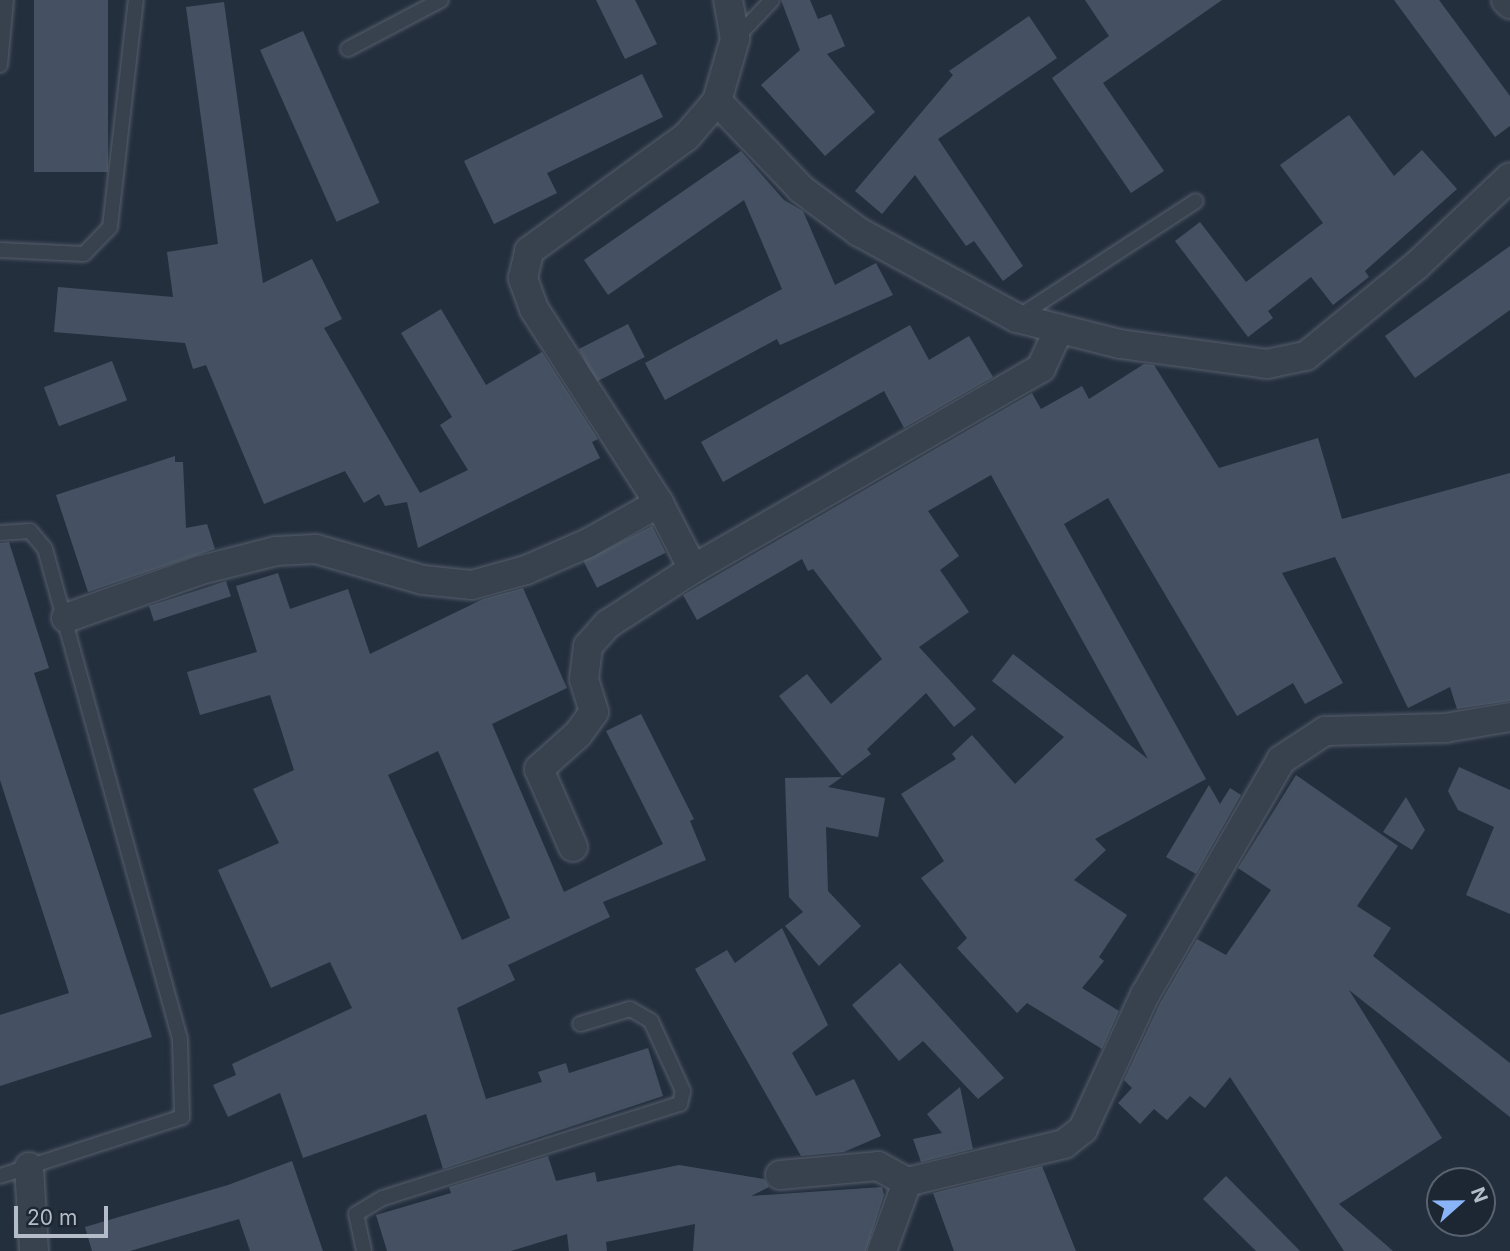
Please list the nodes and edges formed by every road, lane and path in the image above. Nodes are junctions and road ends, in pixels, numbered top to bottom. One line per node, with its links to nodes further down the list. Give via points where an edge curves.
1 (6, 0): 10 (lane)
2 (136, 0): 14 (lane, via 110,228 84,254)
3 (441, 0): 9 (lane)
4 (728, 0): 8 (street)
5 (772, 0): 8 (lane)
6 (1506, 0): 7 (street)
7 (1510, 4)
8 (735, 39): 11 (street)
9 (348, 49)
10 (0, 65)
11 (717, 101): 15 (street, via 801,189 859,232); 17 (street, via 687,136 529,251 523,278 534,309)
12 (1510, 177): 16 (street, via 1416,266 1306,356 1267,364 1120,344)
13 (1196, 201): 15 (lane)
14 (0, 250)
15 (1017, 318): 16 (street)
16 (1059, 329): 19 (street, via 1041,369)
17 (659, 503): 19 (street); 20 (street, via 588,543 526,570 472,585 423,580 316,549 276,551 201,570)
18 (0, 533): 20 (lane, via 30,531 45,549)
19 (693, 569): 22 (street, via 608,624 588,646 584,679 594,712 578,734 539,769)
20 (66, 618): 24 (lane, via 180,1039 182,1117)
21 (1510, 717): 27 (street, via 1445,728 1325,731 1303,743 1281,760 1145,995 1083,1129 1064,1144)
22 (573, 847)
23 (580, 1024): 29 (lane, via 630,1009 652,1021 683,1091 680,1104 383,1198 356,1214)
24 (29, 1167): 26 (lane); 28 (street)
25 (780, 1175): 27 (street, via 878,1166)
26 (0, 1176)
27 (907, 1182): 30 (street)
28 (34, 1251)
29 (364, 1251)
30 (882, 1251)

